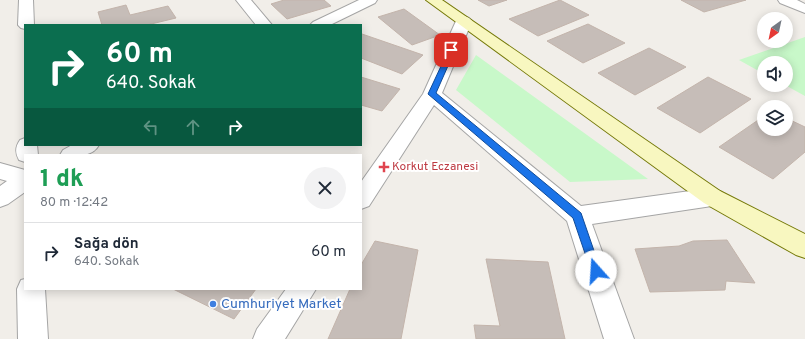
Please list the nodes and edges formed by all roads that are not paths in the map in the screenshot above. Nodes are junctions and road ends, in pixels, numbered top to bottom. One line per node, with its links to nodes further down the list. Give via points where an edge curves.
1 (26, 0): 8 (street)
2 (242, 0): 9 (street)
3 (370, 0): 10 (street)
4 (433, 0): 7 (main road)
5 (784, 0): 6 (street)
6 (805, 9)
7 (464, 21): 11 (street); 17 (main road)
8 (26, 24)
9 (263, 24)
10 (320, 24)
11 (432, 94): 19 (street); 20 (street)
12 (87, 146): 13 (street)
13 (73, 154)
14 (0, 171): 15 (street)
15 (24, 179)
16 (24, 180): 18 (street)
17 (712, 197): 20 (street); 21 (main road)
18 (0, 198)
19 (362, 199)
20 (578, 216): 28 (street)
21 (759, 221): 22 (main road); 23 (main road)
22 (805, 246)
23 (805, 264)
24 (31, 290): 26 (street)
25 (301, 290): 27 (street)
26 (33, 339)
27 (268, 339)
28 (619, 339)

